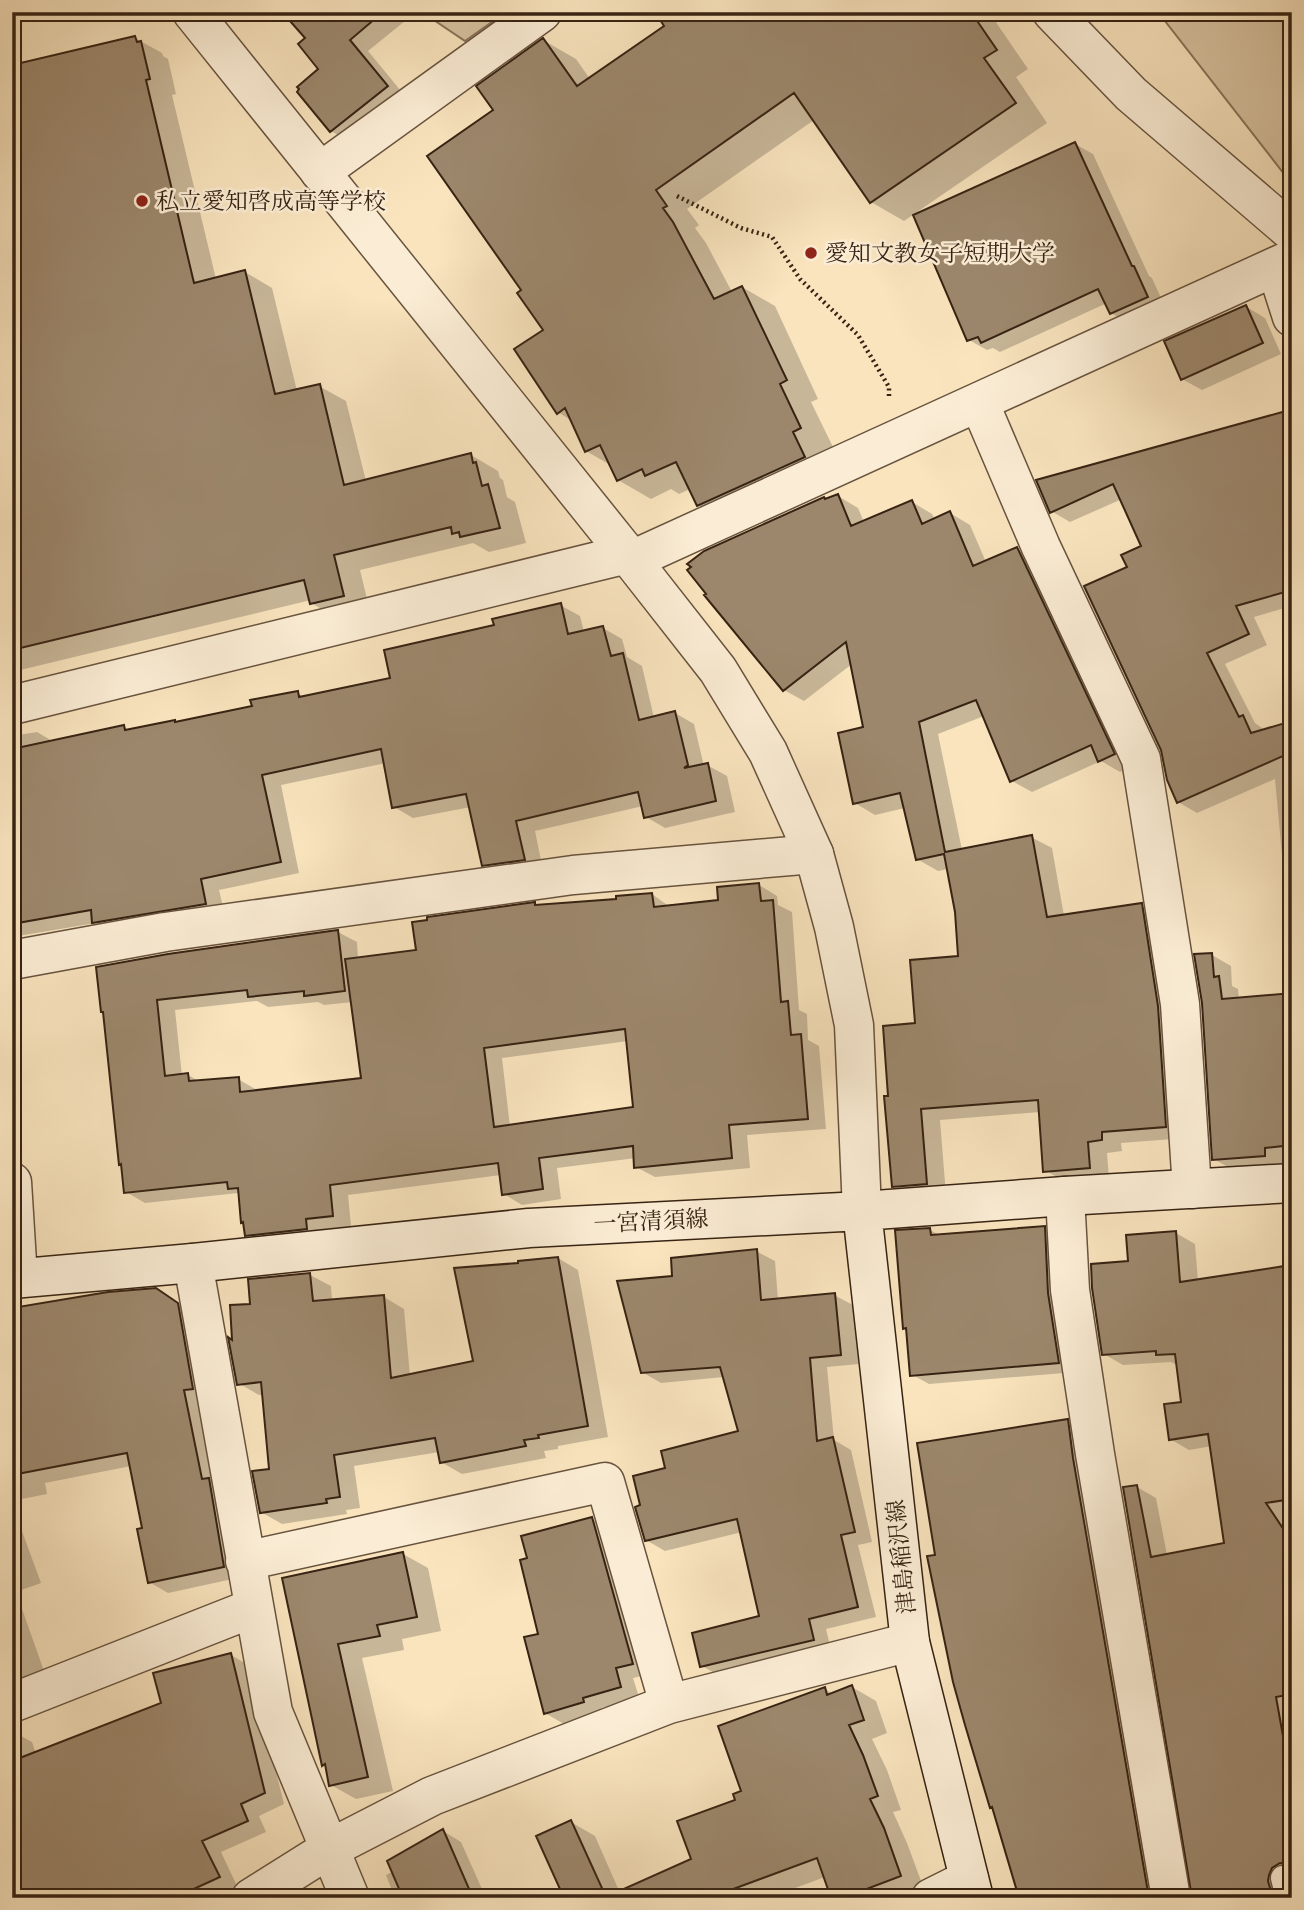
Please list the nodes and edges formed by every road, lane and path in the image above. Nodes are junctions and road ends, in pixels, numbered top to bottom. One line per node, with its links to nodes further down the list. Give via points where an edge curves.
1 (192, 12): 4 (street, 津島稲沢線)
2 (542, 12): 4 (street)
3 (1052, 12): 6 (street, via 1132,94)
4 (320, 172): 11 (street, 津島稲沢線)
5 (677, 196): 10 (path, via 741,228 772,237 800,279 858,335 889,387)
6 (1292, 232)
7 (1284, 263): 8 (street); 9 (street)
8 (1292, 317)
9 (979, 402): 10 (street); 17 (street, via 1141,760 1180,1004)
10 (890, 443): 11 (street)
11 (630, 557): 12 (street); 13 (street, 津島稲沢線, via 718,670 768,752)
12 (12, 705)
13 (814, 854): 14 (street, via 573,875 165,932); 19 (street, 津島稲沢線, via 854,1025)
14 (12, 960)
15 (12, 1182): 21 (street)
16 (1292, 1183): 17 (street, 一宮清須線)
17 (1192, 1189): 18 (street, 一宮清須線)
18 (1065, 1196): 19 (street, 一宮清須線); 32 (street, via 1078,1344)
19 (862, 1211): 20 (street, 一宮清須線, via 529,1228); 24 (street, 津島稲沢線)
20 (193, 1262): 21 (street, 一宮清須線); 22 (street)
21 (15, 1278)
22 (245, 1561): 23 (street); 26 (street, via 605,1482)
23 (253, 1608): 25 (street); 27 (street, via 273,1712)
24 (910, 1642): 26 (street); 28 (street, 津島稲沢線)
25 (12, 1703)
26 (669, 1704): 27 (street, via 432,1796)
27 (329, 1849): 29 (street); 30 (street)
28 (971, 1888): 31 (street)
29 (251, 1898)
30 (350, 1898)
31 (931, 1898)
32 (1171, 1898)

